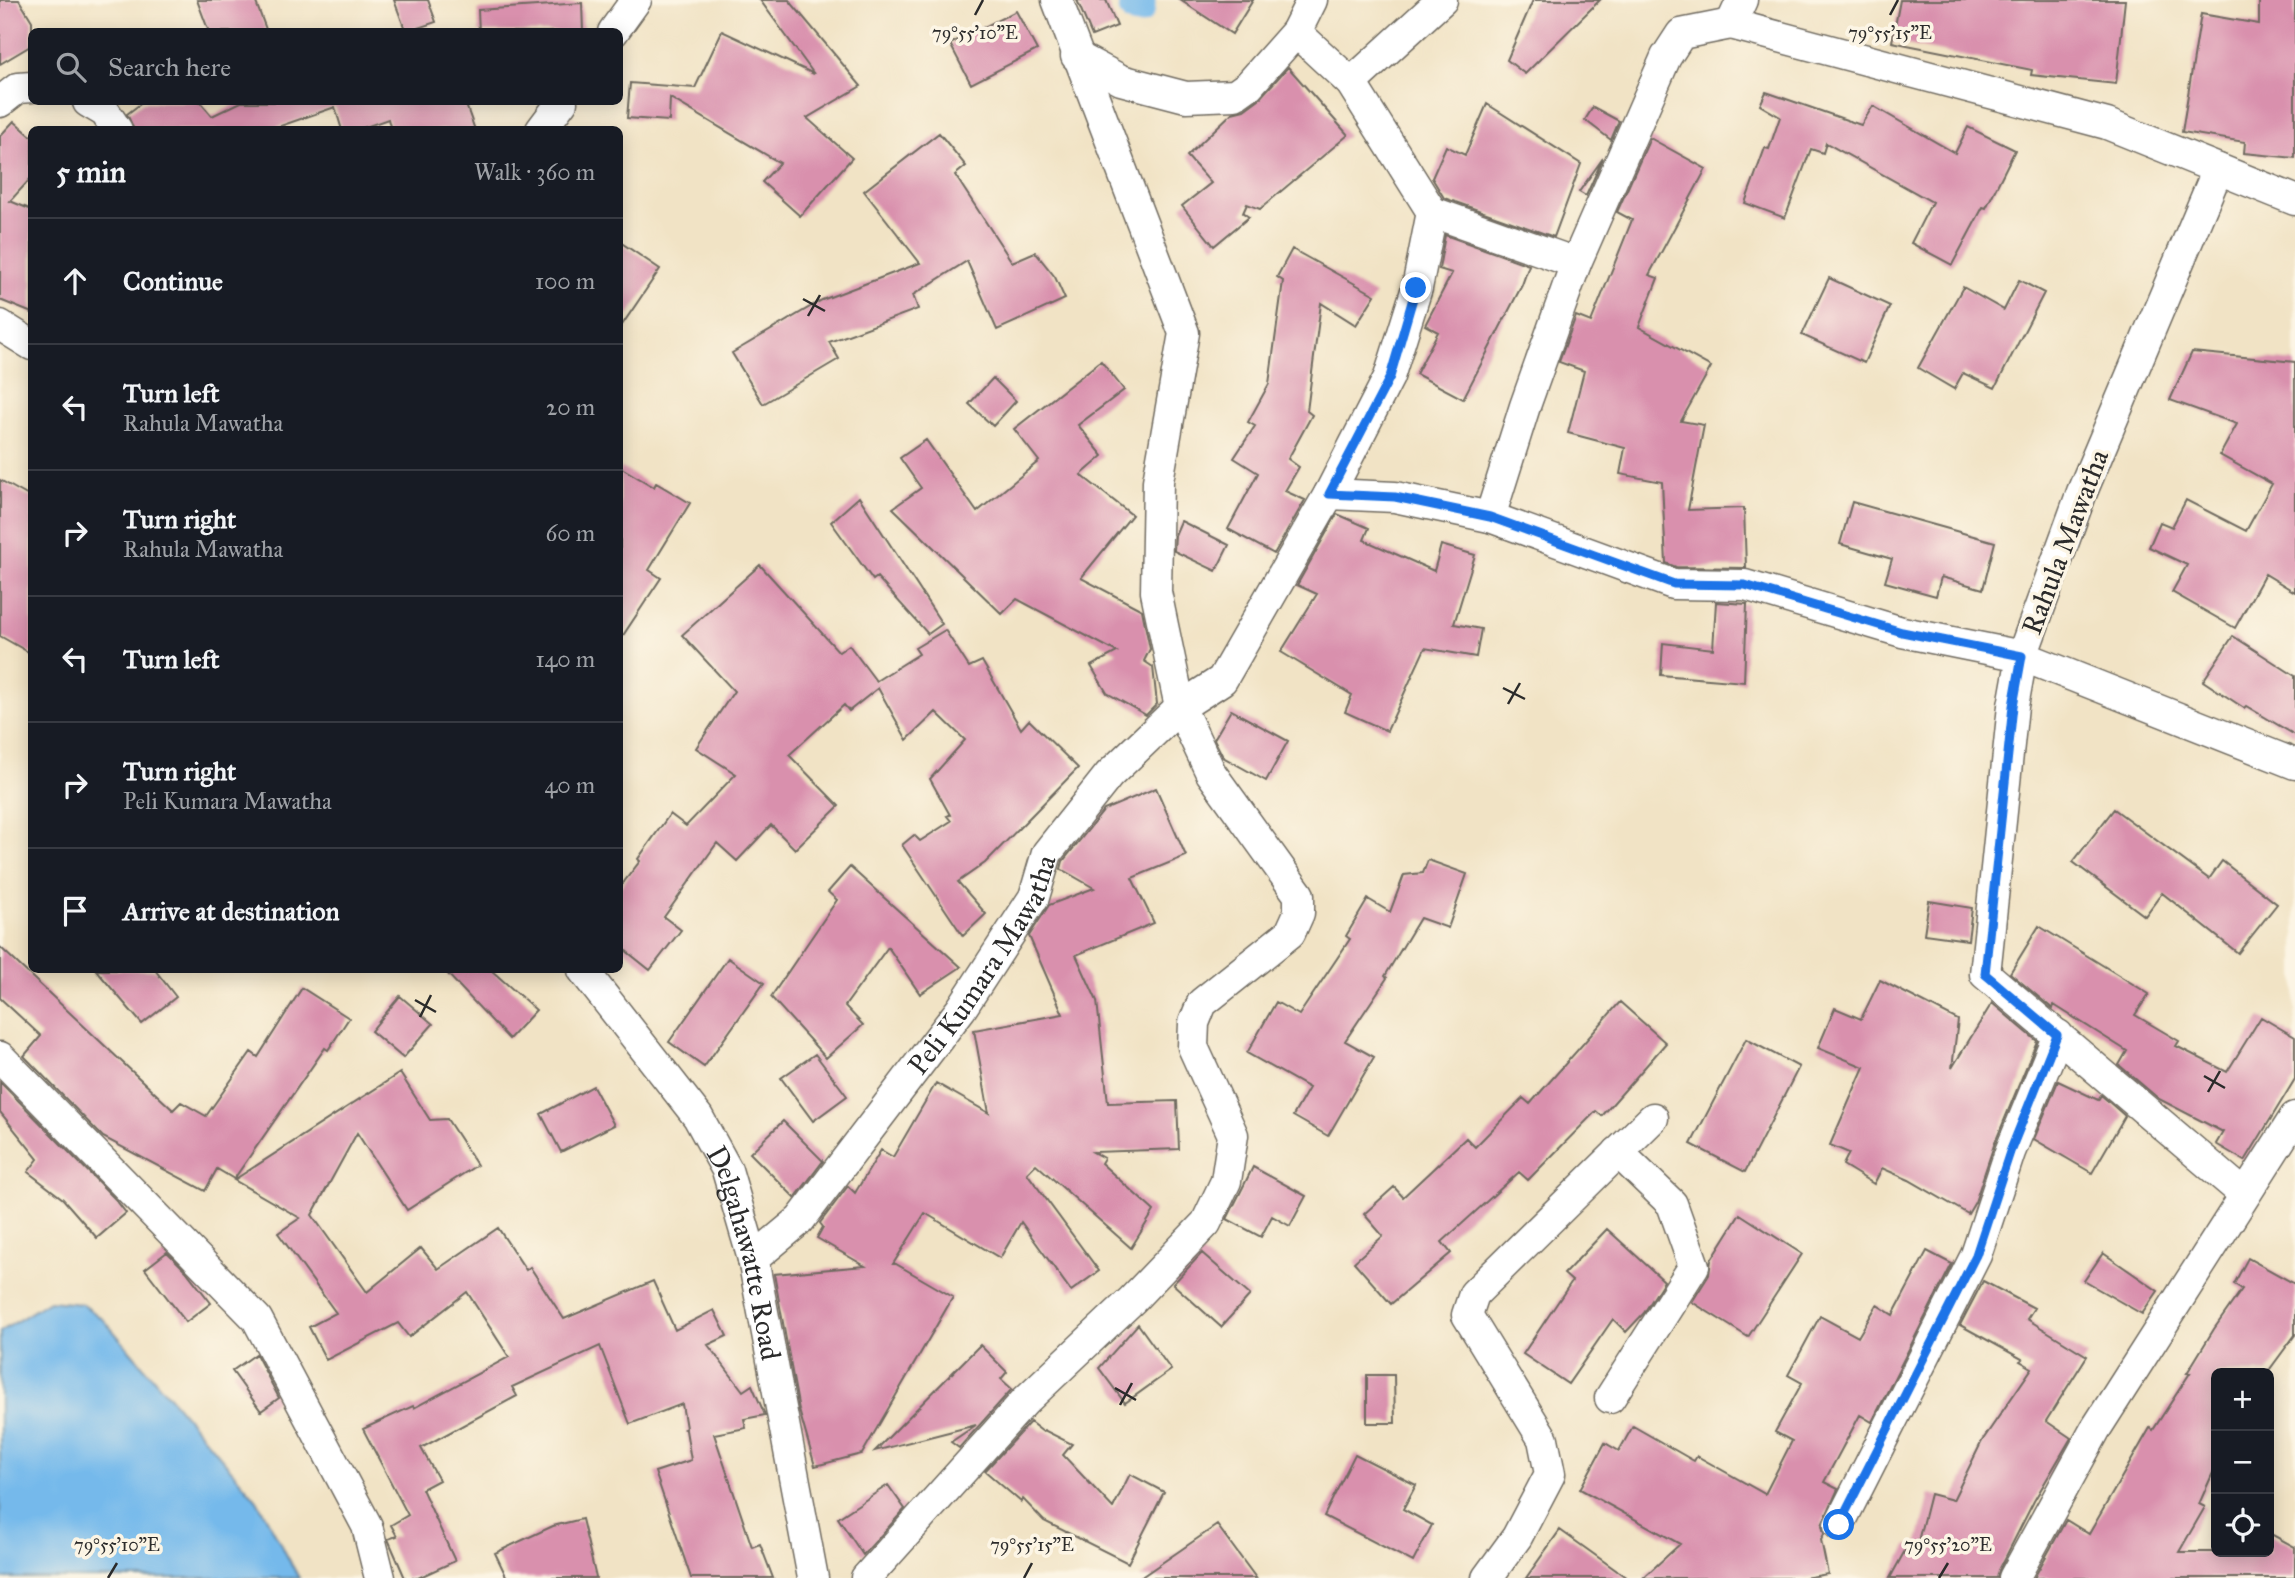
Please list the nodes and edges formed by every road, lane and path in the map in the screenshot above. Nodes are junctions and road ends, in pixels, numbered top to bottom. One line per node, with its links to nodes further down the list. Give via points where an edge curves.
1 (636, 0): 6 (street)
2 (1057, 0): 8 (street)
3 (1312, 0): 7 (street)
4 (1442, 0): 9 (street)
5 (1736, 12): 16 (street, via 2107,124); 19 (street, via 1681,34 1666,57)
6 (616, 28)
7 (1296, 32): 8 (street, via 1250,85 1235,95 1186,97 1121,80); 9 (street)
8 (1076, 56): 25 (street, via 1184,333 1158,481 1156,592)
9 (1351, 83): 18 (street)
10 (28, 87): 11 (street, via 18,88)
11 (0, 102)
12 (93, 105): 14 (street)
13 (560, 105): 15 (street)
14 (114, 126)
15 (544, 126)
16 (2218, 169): 17 (street); 24 (street, Rahula Mawatha, via 2082,492)
17 (2295, 200)
18 (1432, 212): 19 (street); 22 (street, Peli Kumara Mawatha, via 1390,377)
19 (1576, 263): 23 (street)
20 (0, 325): 21 (street)
21 (28, 342)
22 (1329, 494): 23 (street, via 1395,497); 25 (street, Peli Kumara Mawatha, via 1222,680)
23 (1490, 517): 24 (street, via 1674,584 1745,585 1902,632)
24 (2022, 656): 26 (street); 28 (street, Rahula Mawatha, via 1985,974)
25 (1181, 708): 34 (street, Peli Kumara Mawatha, via 1109,775 1046,853 1034,897 961,1009 800,1220); 39 (street, via 1211,772 1299,895 1299,913 1290,933 1202,1003 1194,1023 1193,1047 1233,1135 1226,1181 1206,1223 1025,1401)
26 (2295, 764)
27 (585, 973): 34 (street, Delgahawatte Road, via 698,1117 727,1170)
28 (2057, 1035): 33 (street, Rahula Mawatha); 36 (street, via 2010,1152 1976,1255)
29 (0, 1057): 37 (street, via 257,1319 367,1525)
30 (2295, 1117): 33 (street)
31 (1653, 1118): 32 (street)
32 (1618, 1152): 35 (street, via 1672,1204 1694,1266); 40 (street, via 1474,1294 1467,1315 1544,1439 1550,1474 1517,1537)
33 (2245, 1194): 41 (street, via 2095,1430)
34 (753, 1259): 38 (street, Delgahawatte Road)
35 (1610, 1398)
36 (1839, 1525)
37 (380, 1578)
38 (813, 1578)
39 (866, 1578)
40 (1486, 1578)
41 (2014, 1578)

